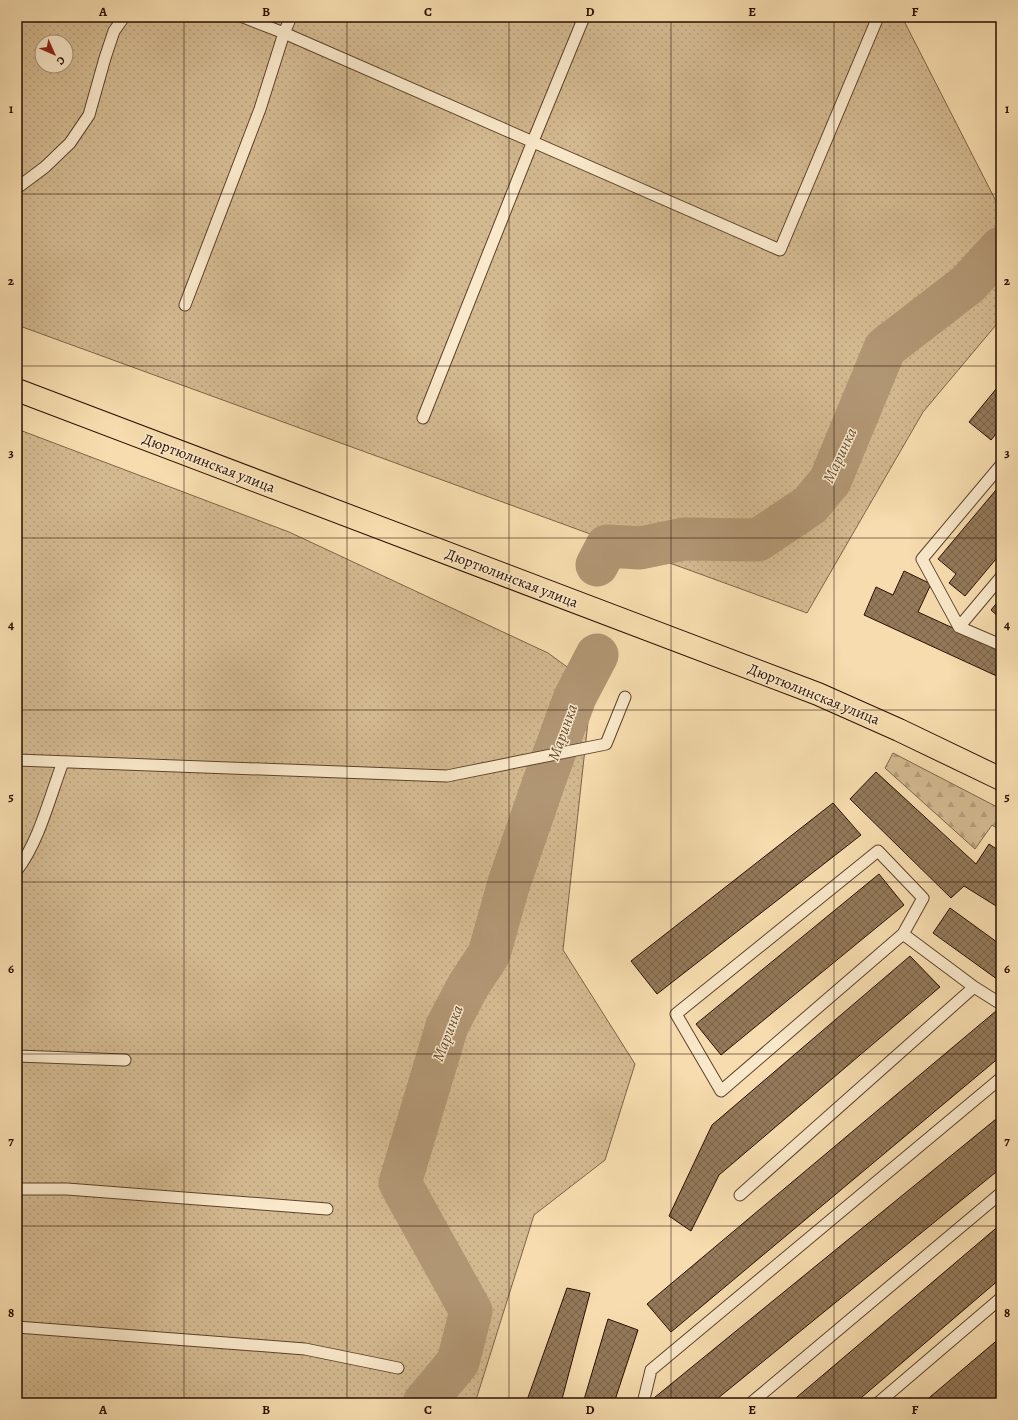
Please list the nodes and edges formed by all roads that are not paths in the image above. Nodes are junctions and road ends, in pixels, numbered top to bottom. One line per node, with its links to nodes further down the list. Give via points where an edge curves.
1 (124, 17): 8 (lane, via 114,31 89,115 70,143 45,167)
2 (243, 17): 6 (lane)
3 (291, 17): 6 (lane)
4 (584, 17): 7 (lane)
5 (878, 17): 7 (lane, via 780,250)
6 (284, 33): 7 (lane); 9 (lane, via 260,110)
7 (533, 141): 11 (lane)
8 (17, 188)
9 (185, 305)
10 (17, 390): 19 (main road, Дюртюлинская улица, via 818,694)
11 (423, 418)
12 (1001, 465): 14 (lane, via 922,559)
13 (1001, 577): 14 (lane)
14 (959, 626): 15 (lane)
15 (1001, 645)
16 (625, 697): 18 (lane, via 606,744 447,776)
17 (17, 760): 18 (lane)
18 (63, 762): 20 (lane, via 39,831 26,859)
19 (1001, 779)
20 (17, 870)
21 (903, 934): 21 (lane, via 721,1091 676,1014 878,851 923,898); 22 (lane)
22 (974, 987): 23 (lane); 29 (lane)
23 (1001, 1004)
24 (17, 1056): 25 (lane)
25 (125, 1060)
26 (1001, 1078): 34 (lane, via 651,1370)
27 (17, 1189): 30 (lane, via 67,1189)
28 (1001, 1193): 35 (lane)
29 (740, 1195)
30 (327, 1209)
31 (1001, 1298): 36 (lane)
32 (17, 1327): 33 (lane, via 305,1349)
33 (398, 1368)
34 (643, 1403)
35 (750, 1403)
36 (878, 1403)

